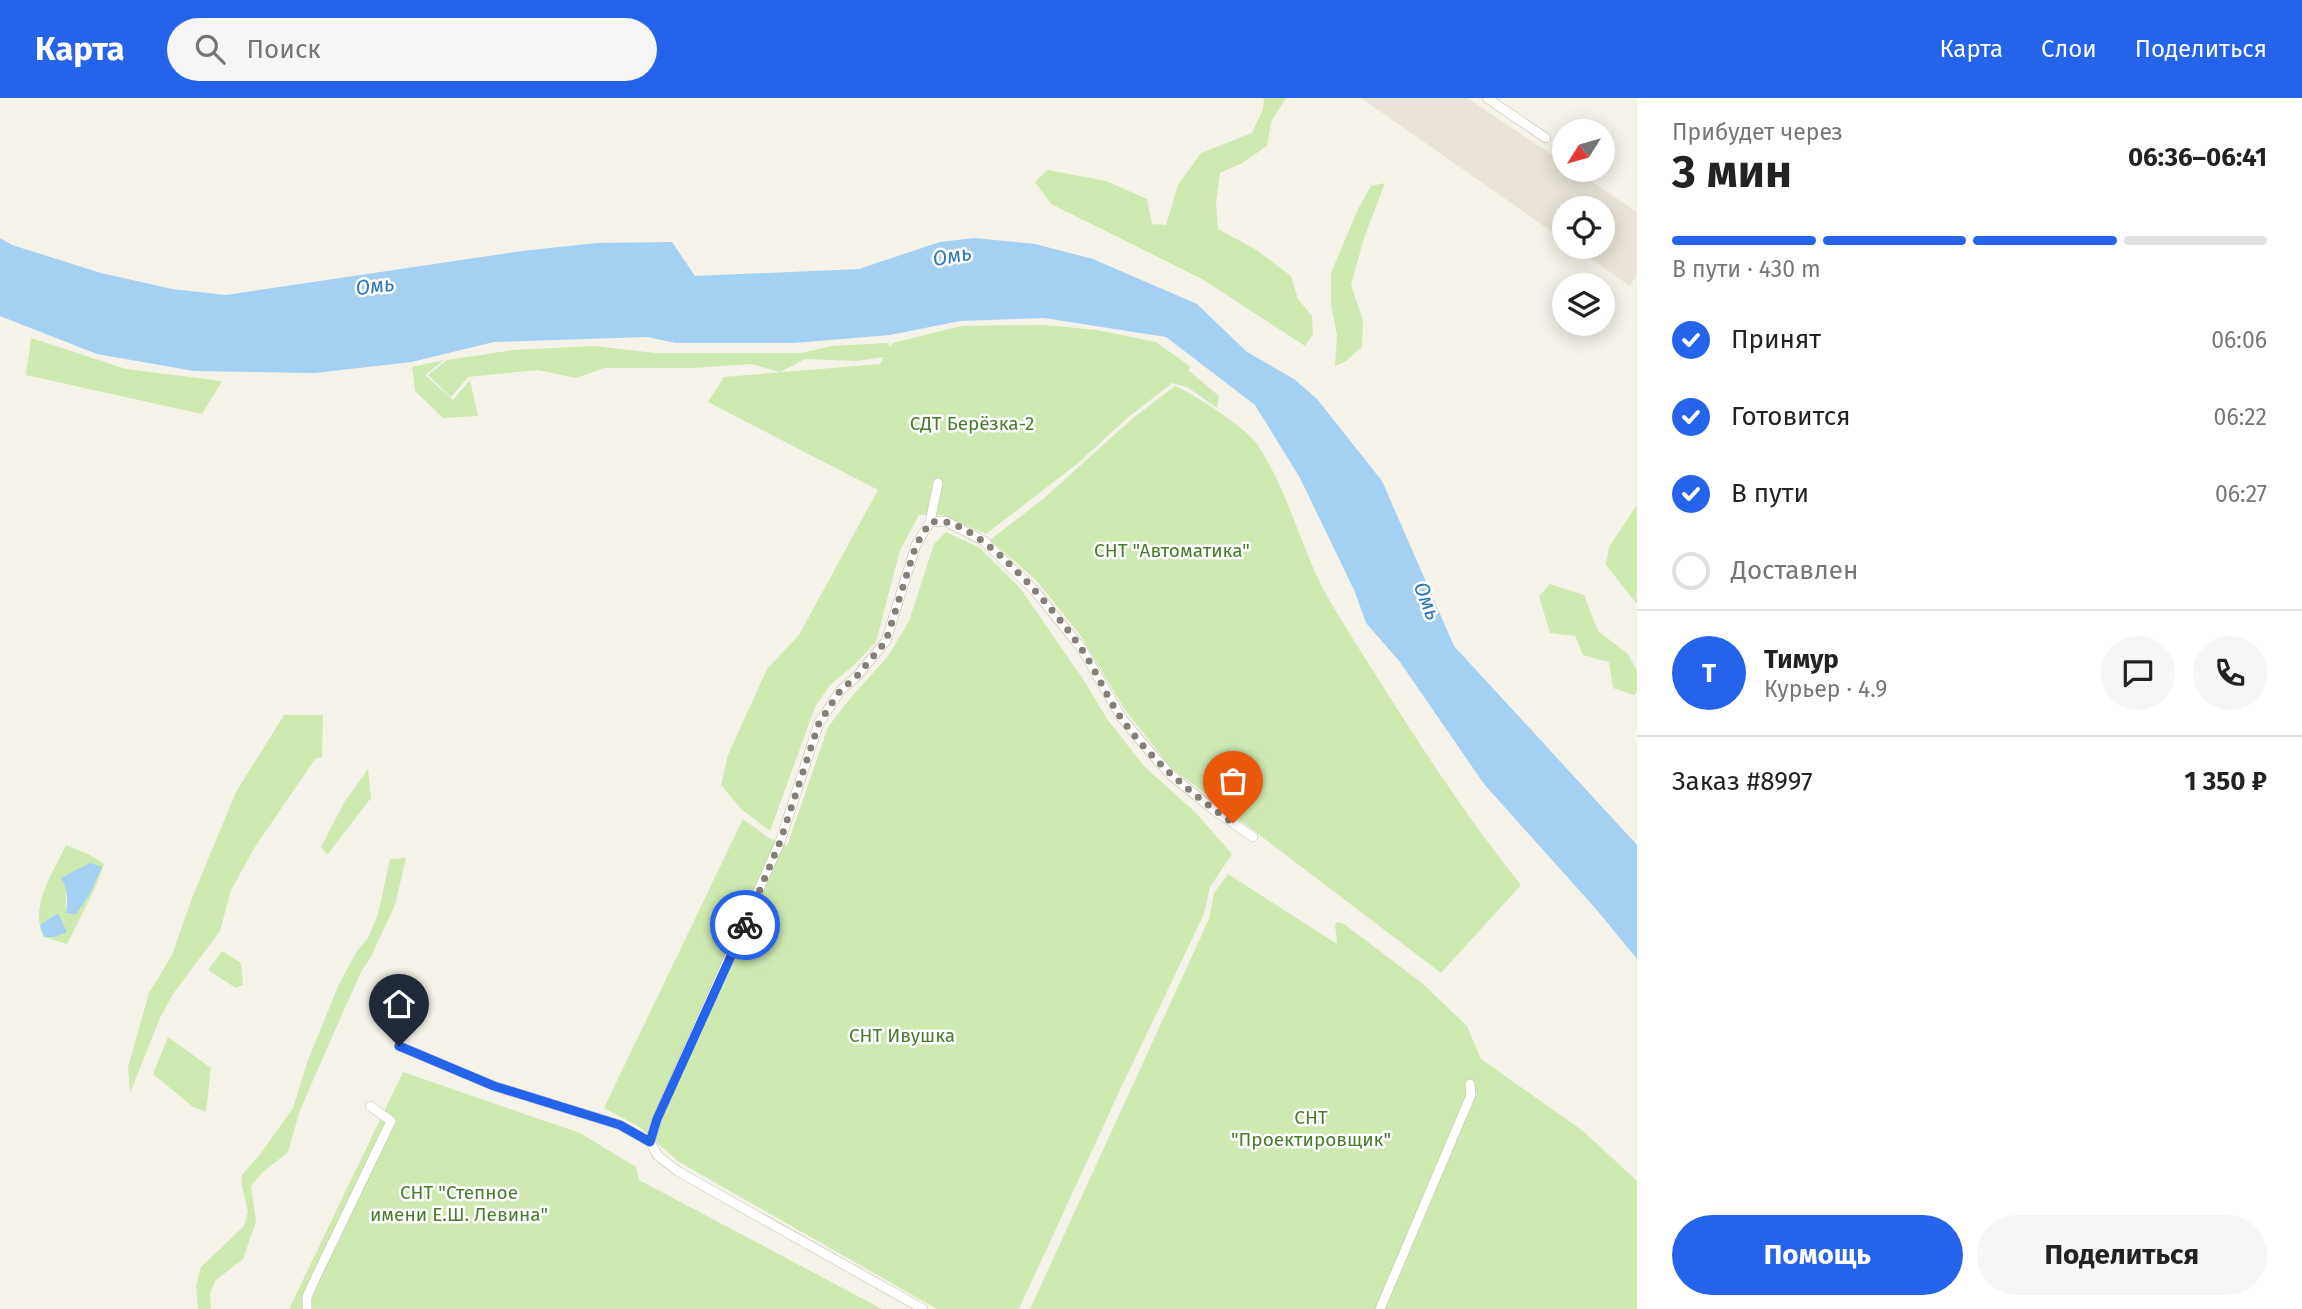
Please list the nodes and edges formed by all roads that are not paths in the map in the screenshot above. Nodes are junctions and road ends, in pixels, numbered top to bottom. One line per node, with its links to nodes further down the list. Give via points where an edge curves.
1 (1488, 98): 2 (street)
2 (1546, 138)
3 (938, 483): 4 (street)
4 (930, 522): 5 (street, via 945,521 984,541 1035,591 1082,649 1121,717 1150,752 1172,776); 9 (street, via 916,545 886,641 840,691 819,723 780,842)
5 (1253, 837)
6 (399, 1046): 9 (street, via 494,1086 620,1125)
7 (1470, 1084): 12 (street, via 1471,1095)
8 (370, 1106): 10 (street, via 391,1122 314,1281)
9 (650, 1142): 11 (street, via 658,1156 689,1178)
10 (307, 1309)
11 (923, 1309)
12 (1380, 1309)

